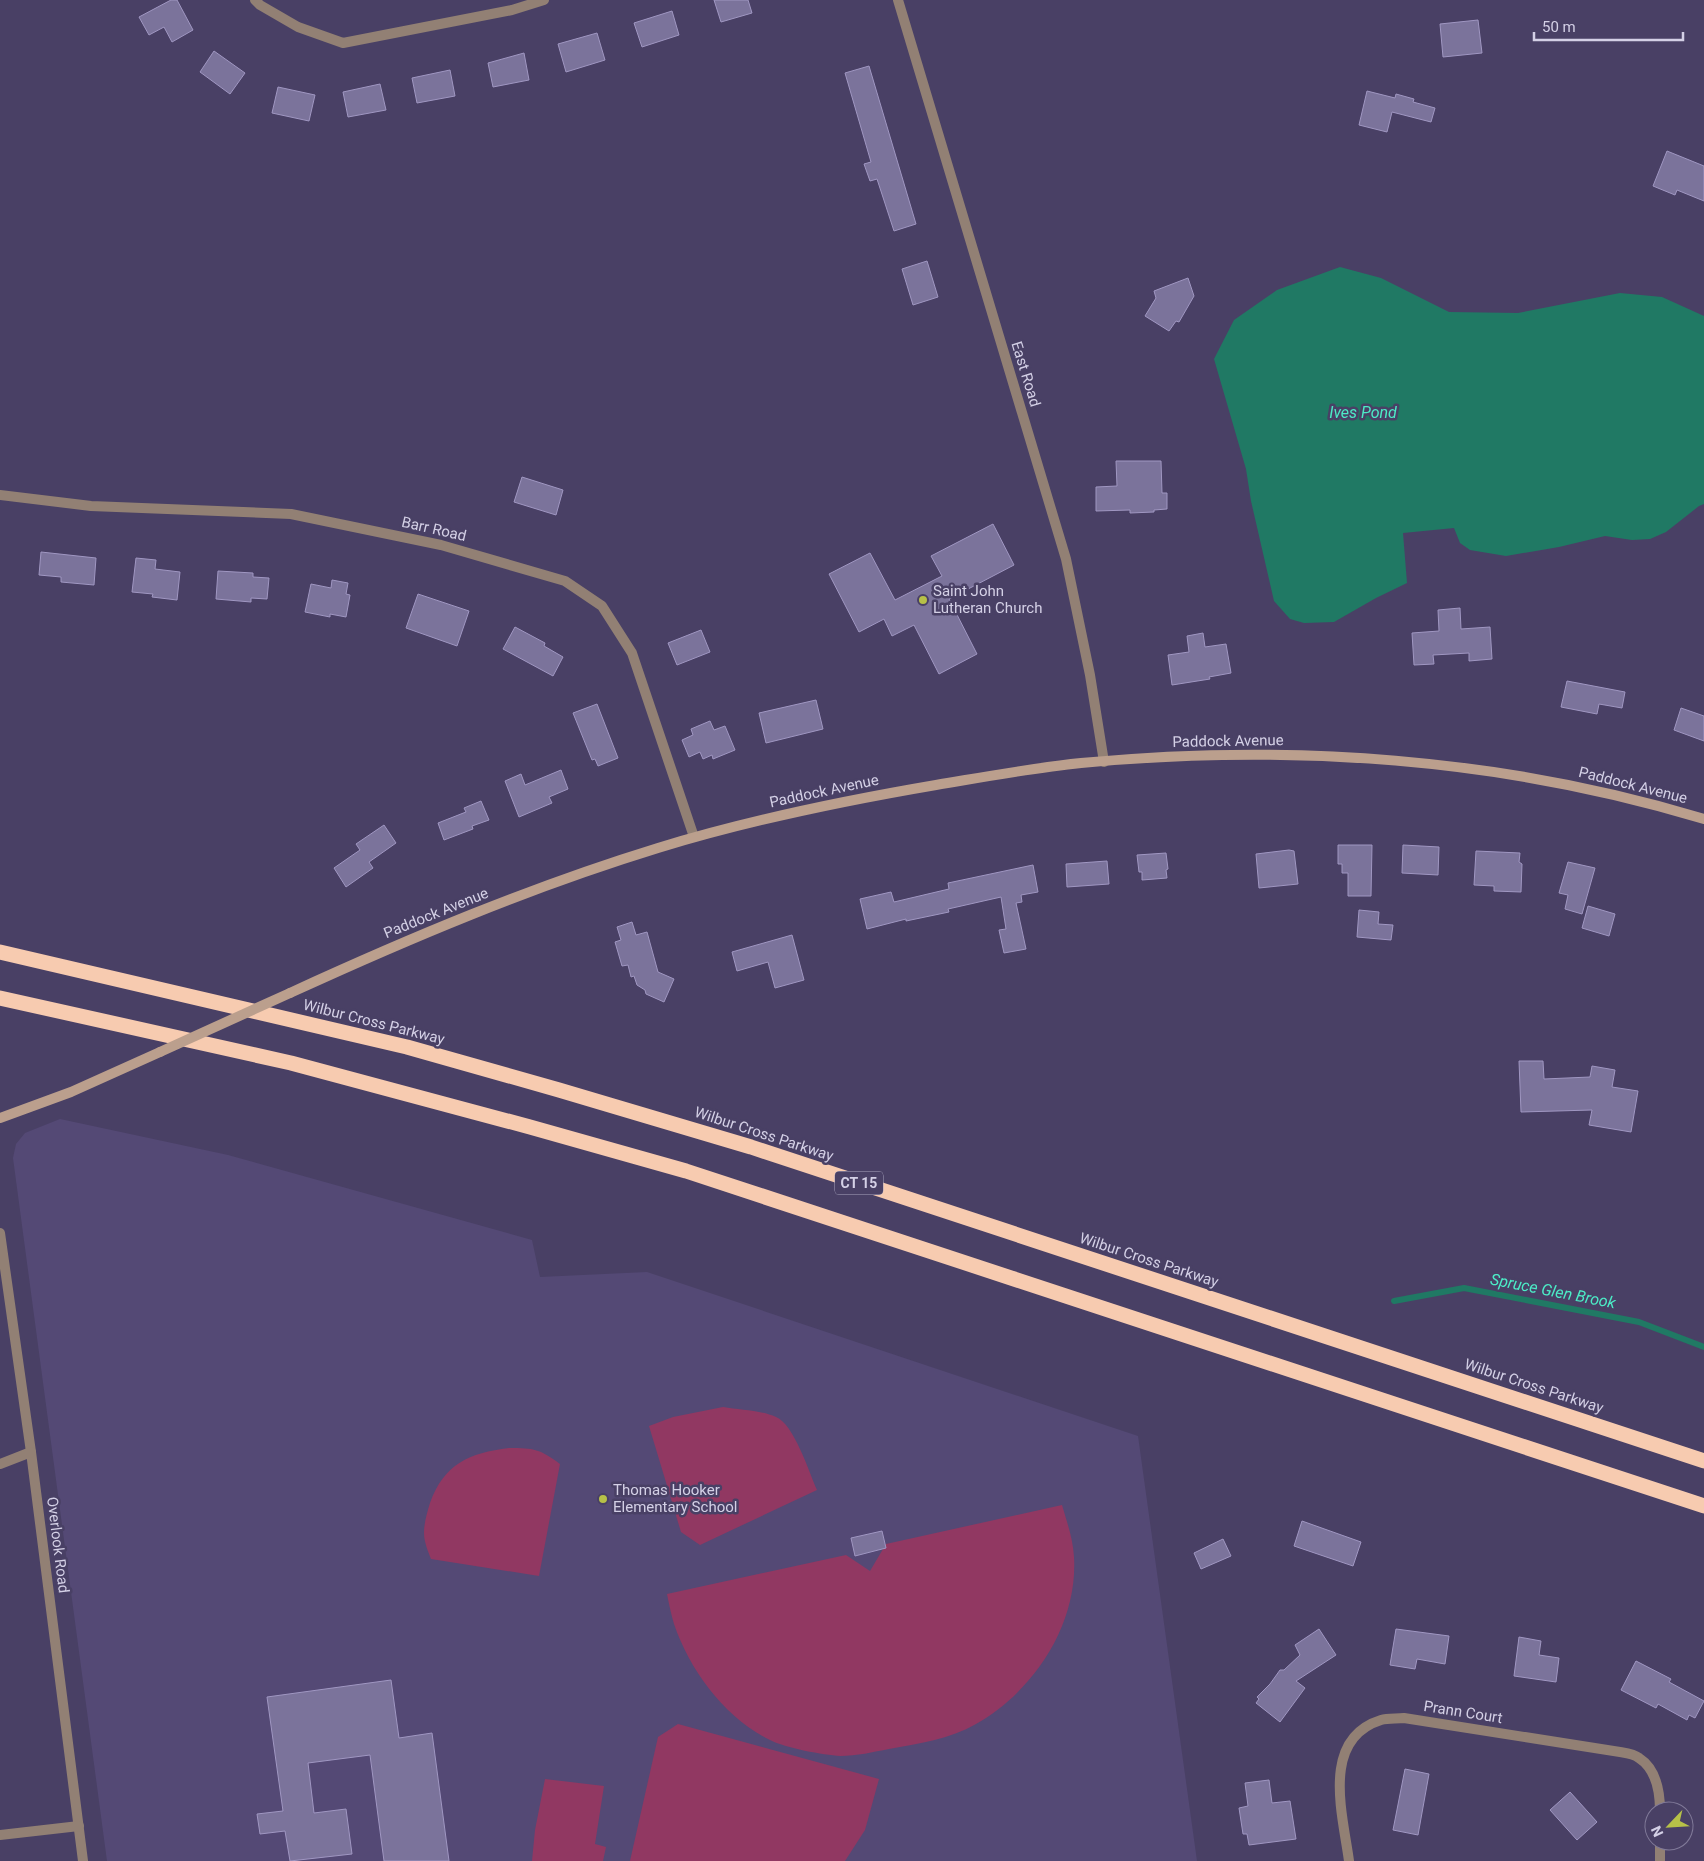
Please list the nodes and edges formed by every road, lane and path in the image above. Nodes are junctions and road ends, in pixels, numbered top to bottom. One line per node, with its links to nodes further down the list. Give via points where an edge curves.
1 (256, 0): 2 (street, via 298,27 342,42 512,10)
2 (544, 0)
3 (898, 0): 5 (street, East Road, via 1066,560)
4 (0, 495): 7 (street, Barr Road, via 91,506 291,514 441,545 565,581 602,606 632,653)
5 (1104, 762): 6 (main road, Paddock Avenue, via 1178,756 1265,755 1423,763 1555,782); 7 (main road, Paddock Avenue, via 1026,770 905,790)
6 (1704, 819)
7 (694, 837): 10 (main road, Paddock Avenue, bridge, via 484,909 394,946 71,1092)
8 (0, 952): 13 (highway, Wilbur Cross Parkway / CT 15, via 406,1048 652,1117)
9 (0, 998): 15 (highway, via 291,1062 686,1171)
10 (0, 1118)
11 (0, 1233): 12 (street, Overlook Road)
12 (31, 1452): 14 (street); 17 (street, Overlook Road)
13 (1704, 1461)
14 (0, 1464)
15 (1704, 1506)
16 (1660, 1801): 20 (street, Prann Court, via 1650,1768 1638,1757 1404,1718 1382,1720 1364,1728 1349,1742 1340,1765)
17 (79, 1826): 18 (street); 19 (street, Overlook Road)
18 (0, 1835)
19 (83, 1861)
20 (1349, 1861)

